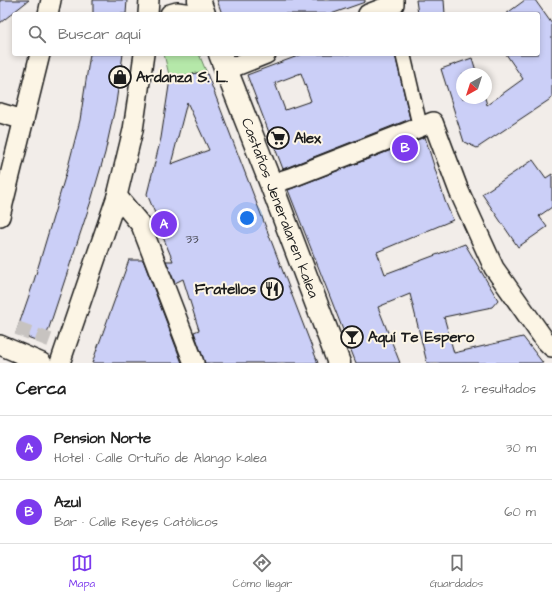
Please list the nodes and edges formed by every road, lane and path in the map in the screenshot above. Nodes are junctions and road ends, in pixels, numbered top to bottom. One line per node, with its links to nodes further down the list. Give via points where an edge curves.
1 (51, 0): 5 (street)
2 (149, 0): 6 (street)
3 (199, 0): 7 (street)
4 (394, 0): 8 (street, via 394,4)
5 (48, 12)
6 (148, 12)
7 (203, 12)
8 (373, 12)
9 (40, 56): 15 (street)
10 (144, 56): 18 (street, via 133,130)
11 (255, 56): 13 (street)
12 (404, 56): 16 (street)
13 (223, 62): 17 (street, Castaños Jeneralaren kalea)
14 (0, 113): 15 (street)
15 (24, 120): 19 (street)
16 (426, 120): 17 (street); 21 (street, via 494,268)
17 (271, 184): 25 (street, Castaños Jeneralaren kalea)
18 (117, 196): 23 (street); 24 (street, via 141,225)
19 (0, 216)
20 (0, 345): 22 (street)
21 (552, 347)
22 (42, 363)
23 (60, 363)
24 (194, 363)
25 (339, 363)

